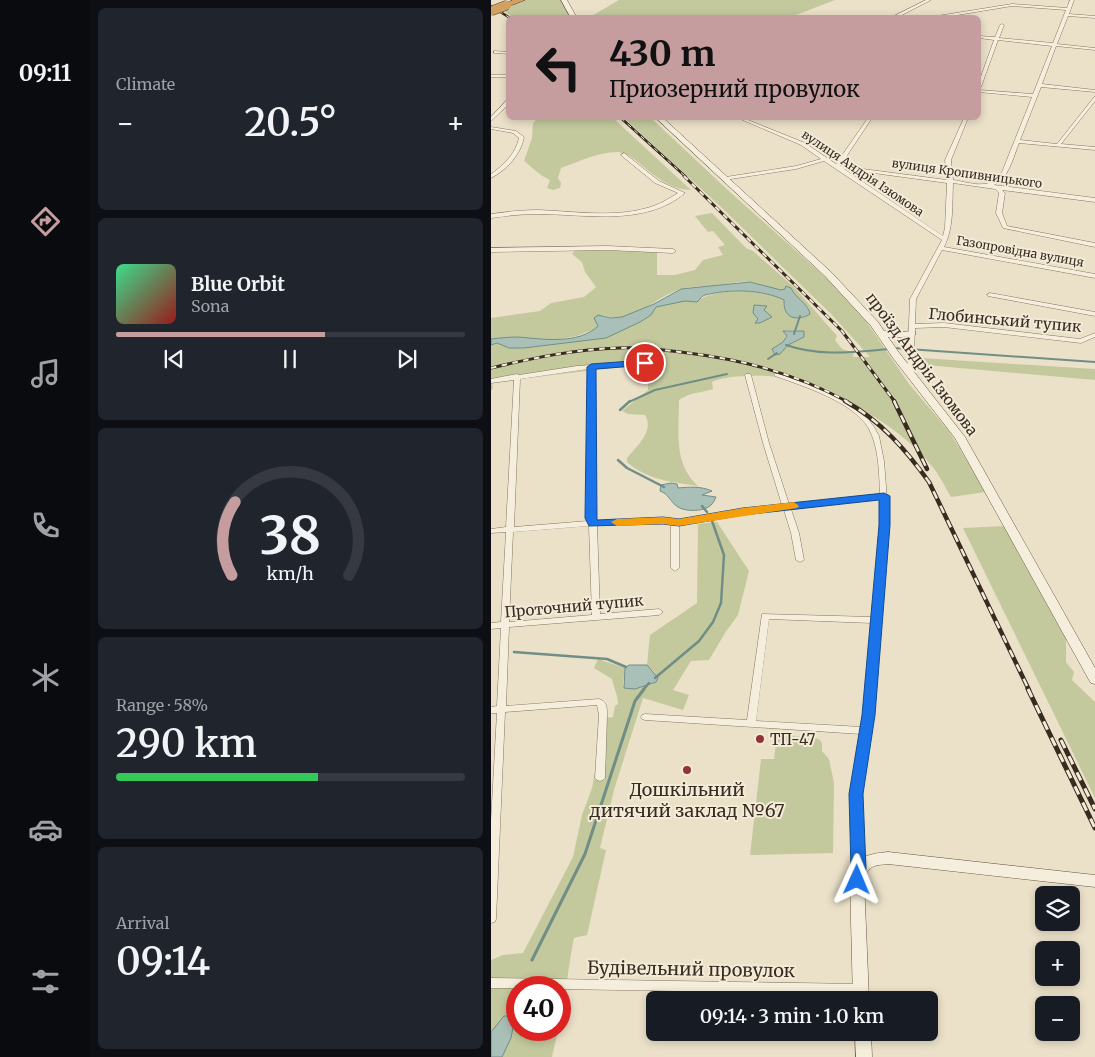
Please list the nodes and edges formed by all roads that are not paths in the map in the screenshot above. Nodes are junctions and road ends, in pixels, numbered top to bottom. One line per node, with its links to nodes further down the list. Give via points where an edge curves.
1 (521, 0): 8 (highway, bridge)
2 (563, 0): 9 (street)
3 (929, 0): 10 (street)
4 (1015, 0): 6 (street)
5 (1072, 0): 7 (street)
6 (1013, 6): 7 (street); 11 (street)
7 (1069, 9): 12 (street)
8 (491, 11)
9 (572, 15)
10 (898, 15)
11 (948, 15)
12 (1066, 15): 13 (street); 17 (street)
13 (1095, 17)
14 (1002, 25): 16 (street)
15 (981, 37): 16 (street)
16 (997, 39): 17 (street); 23 (street)
17 (1055, 44): 18 (street); 24 (street)
18 (1095, 49)
19 (496, 52): 20 (street)
20 (506, 53)
21 (491, 76): 22 (street)
22 (506, 76)
23 (981, 83)
24 (1039, 85): 26 (street); 27 (street)
25 (981, 89): 27 (street)
26 (1095, 91)
27 (1035, 96): 36 (street)
28 (1095, 98): 37 (street)
29 (506, 105): 30 (street)
30 (491, 120)
31 (661, 120): 43 (street, проїзд Андрія Ізюмова)
32 (745, 120): 40 (street, вулиця Андрія Ізюмова, via 796,140)
33 (869, 120): 41 (street)
34 (965, 120): 44 (street, via 948,160)
35 (491, 128): 42 (street, via 522,136 515,153)
36 (1017, 141): 37 (street); 45 (street, via 1001,179)
37 (1058, 145): 38 (street)
38 (1095, 150)
39 (624, 155): 48 (street, via 657,182 682,193 665,204 627,213 539,212)
40 (825, 159): 41 (street, вулиця Андрія Ізюмова); 43 (street)
41 (837, 167): 44 (street, вулиця Кропивницького); 49 (street, вулиця Андрія Ізюмова)
42 (491, 176)
43 (726, 179): 59 (street, проїзд Андрія Ізюмова, via 853,298)
44 (950, 181): 45 (street, вулиця Кропивницького); 49 (street)
45 (985, 186): 46 (street, вулиця Кропивницького)
46 (997, 188): 47 (street, вулиця Кропивницького); 50 (street, via 1002,194 999,212 1005,226)
47 (1095, 200)
48 (491, 216)
49 (945, 240): 51 (street)
50 (1095, 245)
51 (941, 248): 54 (street, Газопровідна вулиця); 57 (street, via 913,299)
52 (491, 250): 53 (street, via 607,248)
53 (673, 251)
54 (1095, 276)
55 (990, 296): 56 (street)
56 (1095, 314)
57 (912, 333): 58 (street, Глобинський тупик, via 944,325 1081,341); 59 (street); 62 (street)
58 (1095, 335)
59 (883, 337): 62 (street, проїзд Андрія Ізюмова)
60 (645, 363): 61 (street)
61 (591, 367): 65 (street); 70 (street)
62 (910, 374): 80 (street, проїзд Андрія Ізюмова, via 960,438)
63 (748, 375): 68 (street)
64 (777, 375): 67 (street, via 838,400 866,420 878,447)
65 (517, 376): 66 (street); 71 (street)
66 (491, 380)
67 (884, 496): 68 (street); 77 (street, via 885,525)
68 (786, 507): 69 (street); 73 (street)
69 (679, 522): 70 (street); 74 (street, via 675,526)
70 (593, 523): 71 (street); 76 (street)
71 (511, 529): 72 (street); 79 (street)
72 (491, 531)
73 (800, 560)
74 (675, 568)
75 (659, 612): 76 (street, Проточний тупик)
76 (596, 618): 79 (street, Проточний тупик)
77 (876, 620): 83 (street, via 765,616); 84 (street)
78 (491, 626): 79 (street, Проточний тупик)
79 (505, 626): 81 (street)
80 (1095, 680)
81 (496, 710): 85 (street, via 599,702 603,715); 88 (street)
82 (645, 717): 83 (street)
83 (751, 722): 84 (street)
84 (866, 731): 86 (street, via 856,794)
85 (600, 778)
86 (859, 869): 87 (street, via 865,862 888,858); 91 (street)
87 (1095, 881)
88 (491, 919)
89 (491, 983): 90 (street, Будівельний провулок)
90 (760, 991)
91 (861, 991)
92 (863, 1041): 93 (street)
93 (864, 1057)

